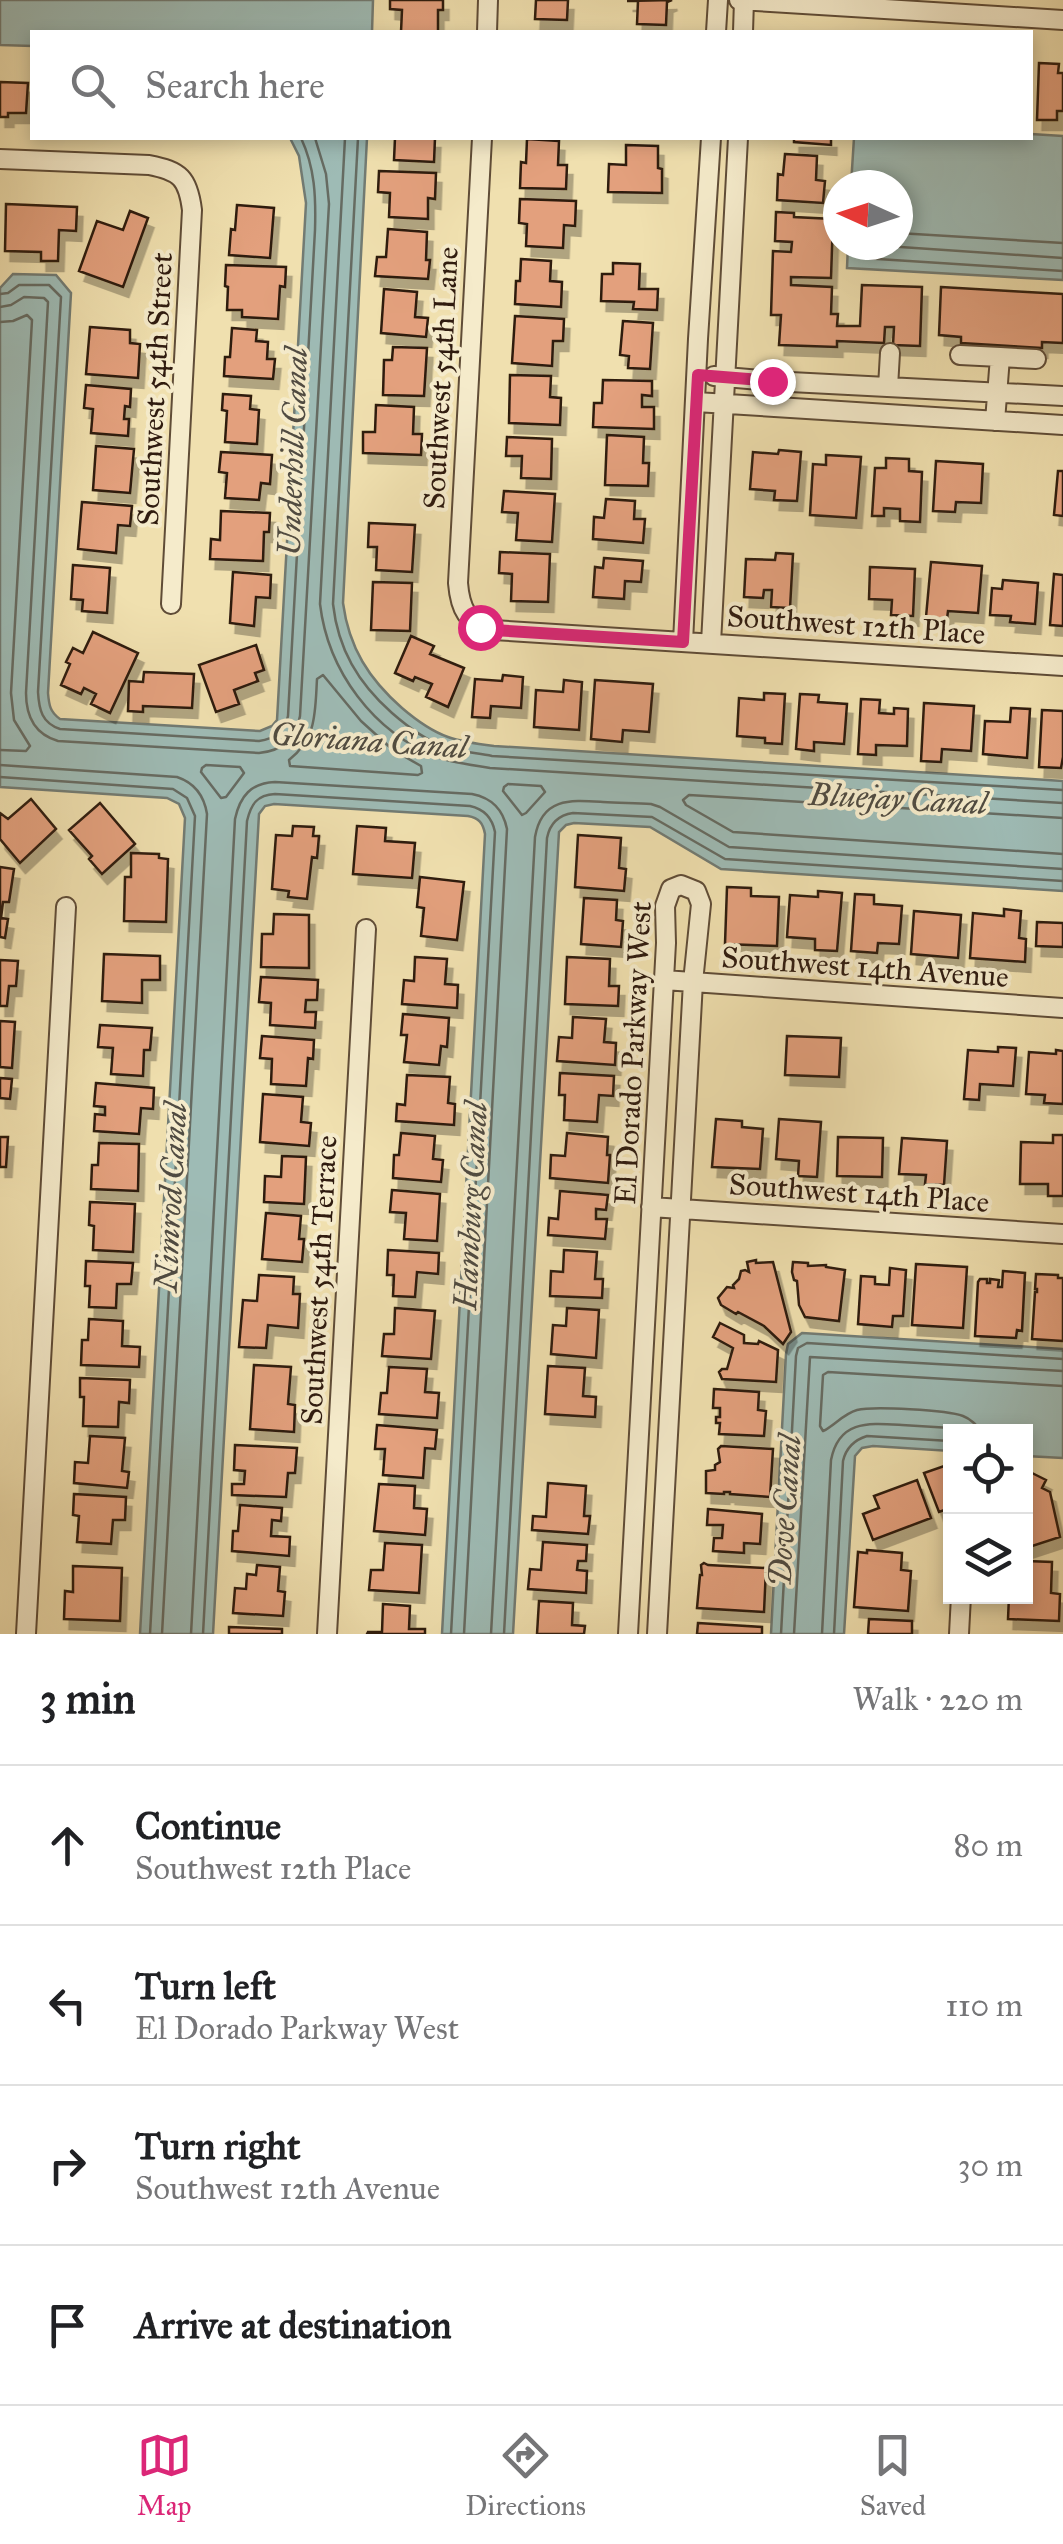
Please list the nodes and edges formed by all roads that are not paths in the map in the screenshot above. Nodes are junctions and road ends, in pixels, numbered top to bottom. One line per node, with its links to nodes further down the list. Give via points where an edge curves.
1 (488, 0): 5 (street)
2 (718, 0): 6 (street)
3 (742, 0): 4 (street); 7 (street)
4 (1063, 20)
5 (487, 30)
6 (716, 30)
7 (743, 30)
8 (482, 140): 26 (street, Southwest 54th Lane, via 458,583)
9 (711, 140): 16 (street)
10 (738, 140): 17 (street)
11 (0, 159): 25 (street, Southwest 54th Street, via 149,165 184,178 192,210)
12 (890, 353): 18 (street)
13 (960, 355): 14 (street)
14 (1000, 357): 15 (street); 19 (street)
15 (1036, 359)
16 (698, 375): 17 (street); 21 (street)
17 (726, 376): 18 (street); 22 (street)
18 (888, 387): 19 (street)
19 (998, 393): 20 (street); 23 (street)
20 (1063, 396)
21 (696, 402): 22 (street); 27 (street)
22 (724, 404): 23 (street); 28 (street)
23 (995, 421): 24 (street)
24 (1063, 426)
25 (170, 604)
26 (470, 619): 27 (street, Southwest 12th Place, via 493,630)
27 (683, 642): 28 (street, Southwest 12th Place)
28 (712, 644): 29 (street, Southwest 12th Place)
29 (1063, 666)
30 (66, 906): 39 (street)
31 (366, 929): 40 (street, Southwest 54th Terrace)
32 (664, 980): 33 (street, Southwest 14th Avenue); 33 (street, El Dorado Parkway West, via 664,906 670,889 681,885 696,891 701,904); 35 (street, El Dorado Parkway West)
33 (693, 982): 34 (street, Southwest 14th Avenue); 36 (street, El Dorado Parkway West)
34 (1063, 1008)
35 (651, 1208): 36 (street, Southwest 14th Place); 41 (street, El Dorado Parkway West)
36 (681, 1209): 37 (street, Southwest 14th Place); 42 (street, El Dorado Parkway West)
37 (1063, 1234)
38 (961, 1604): 43 (street)
39 (26, 1634)
40 (328, 1634)
41 (628, 1634)
42 (658, 1634)
43 (959, 1634)

